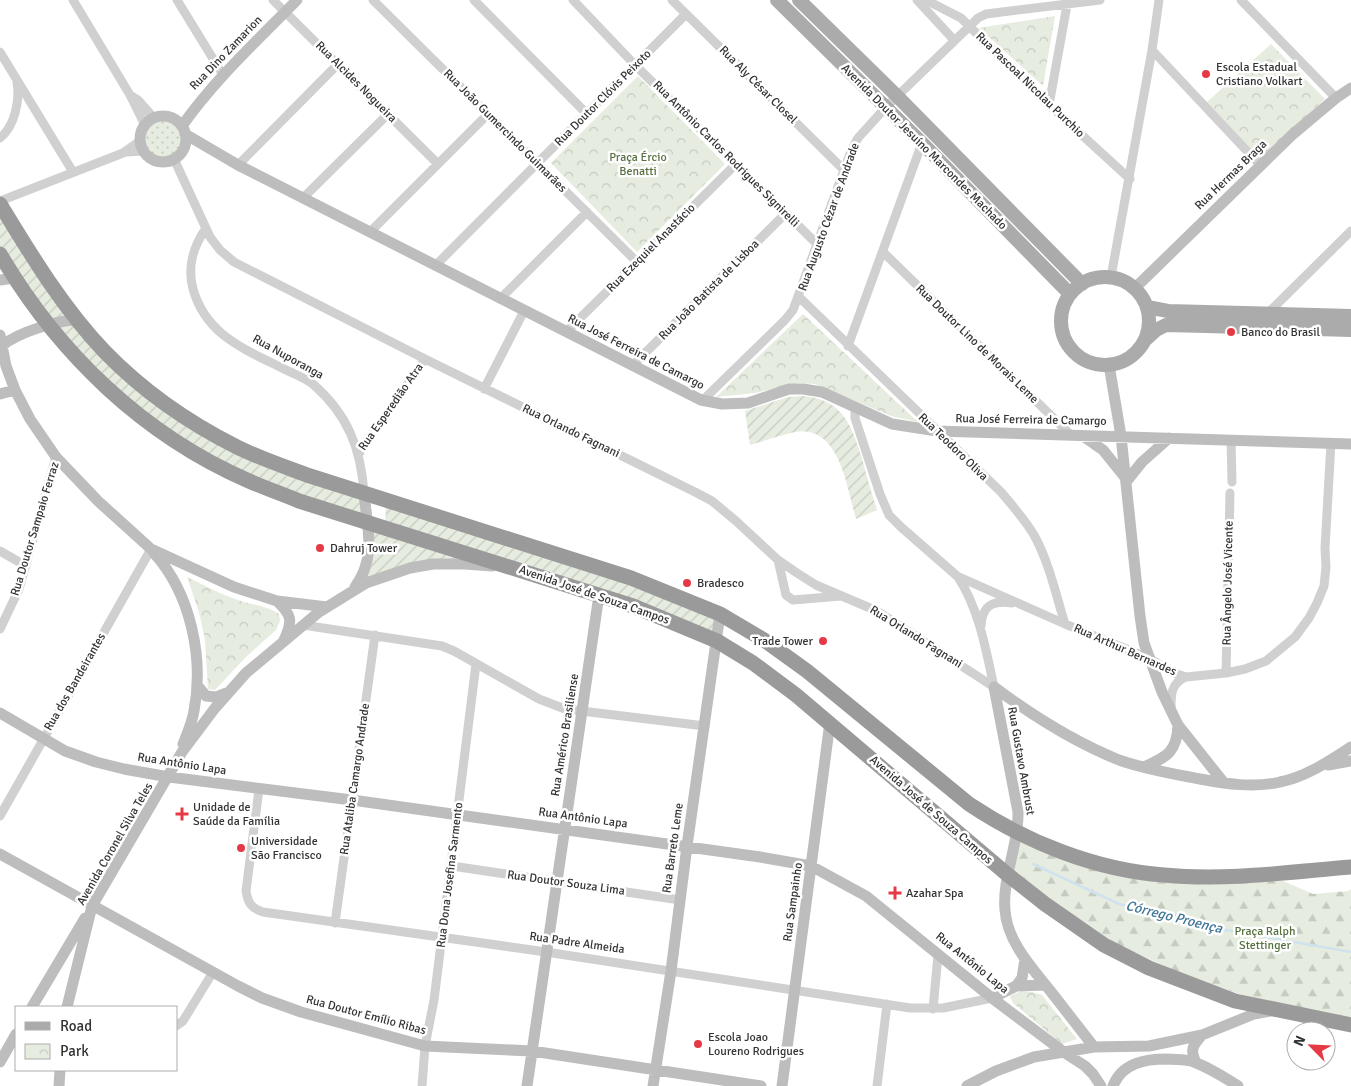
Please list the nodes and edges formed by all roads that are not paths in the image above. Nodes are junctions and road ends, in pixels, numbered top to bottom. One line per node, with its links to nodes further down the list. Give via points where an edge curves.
1 (74, 0): 37 (street, via 130,94 138,100)
2 (178, 0): 25 (street)
3 (274, 0): 17 (street, Rua Alcides Nogueira)
4 (297, 0): 17 (street, Rua Dino Zamarion)
5 (373, 0): 34 (street, Rua João Gumercindo Guimarães)
6 (474, 0): 35 (street)
7 (573, 0): 24 (street, Rua Antônio Carlos Rodrigues Signirelli)
8 (672, 0): 18 (street, Rua Aly César Closel)
9 (777, 0): 32 (main road, Avenida Doutor Jesuíno Marcondes Machado)
10 (799, 0): 28 (main road, Avenida Doutor Jesuíno Marcondes Machado)
11 (916, 0): 20 (street)
12 (926, 0): 19 (street, Rua Pascoal Nicolau Purchio, via 956,14)
13 (1100, 0): 16 (street, Rua Augusto Cézar de Andrade)
14 (1159, 0): 21 (street)
15 (1241, 0): 29 (street)
16 (1067, 4): 19 (street, Rua Augusto Cézar de Andrade, via 986,14); 31 (street)
17 (285, 12): 23 (street, Rua Alcides Nogueira); 25 (street, Rua Dino Zamarion)
18 (686, 14): 24 (street, Rua Doutor Clóvis Peixoto); 50 (street, Rua Aly César Closel)
19 (969, 26): 20 (street, Rua Augusto Cézar de Andrade); 31 (street, Rua Pascoal Nicolau Purchio)
20 (954, 40): 28 (street, Rua Augusto Cézar de Andrade)
21 (1152, 50): 49 (street); 52 (street)
22 (0, 52): 26 (street)
23 (338, 64): 33 (street, Rua Alcides Nogueira); 48 (street)
24 (635, 65): 35 (street, Rua Doutor Clóvis Peixoto); 47 (street, Rua Antônio Carlos Rodrigues Signirelli)
25 (223, 75): 30 (street, Rua Dino Zamarion)
26 (17, 80): 39 (street, via 13,118); 51 (street)
27 (1351, 88): 29 (street, Rua Hermas Braga)
28 (897, 96): 32 (street, Rua Augusto Cézar de Andrade); 67 (main road, Avenida Doutor Jesuíno Marcondes Machado)
29 (1336, 98): 49 (street, Rua Hermas Braga)
30 (197, 104): 36 (street, Rua Dino Zamarion); 38 (street, Rua Dino Zamarion)
31 (1049, 105): 52 (street, Rua Pascoal Nicolau Purchio)
32 (886, 107): 40 (main road, Avenida Doutor Jesuíno Marcondes Machado); 50 (street, Rua Augusto Cézar de Andrade, via 858,138)
33 (388, 114): 45 (street, Rua Alcides Nogueira); 53 (street)
34 (488, 114): 45 (street); 46 (street, Rua João Gumercindo Guimarães)
35 (587, 114): 46 (street, Rua Doutor Clóvis Peixoto)
36 (169, 116): 37 (street); 38 (street)
37 (150, 121): 41 (street, via 142,130)
38 (184, 130): 42 (street); 43 (street, Rua José Ferreira de Camargo)
39 (0, 138)
40 (922, 143): 61 (street); 70 (main road, Avenida Doutor Jesuíno Marcondes Machado)
41 (142, 146): 44 (street, via 154,160); 51 (street)
42 (183, 149): 43 (street, Rua José Ferreira de Camargo); 44 (street)
43 (210, 150): 48 (street, Rua José Ferreira de Camargo)
44 (174, 159): 57 (street, Rua Orlando Fagnani)
45 (438, 164): 59 (street)
46 (538, 164): 55 (street, Rua João Gumercindo Guimarães); 64 (street, Rua Doutor Clóvis Peixoto)
47 (736, 164): 56 (street, Rua Antônio Carlos Rodrigues Signirelli); 63 (street, Rua Ezequiel Anastácio)
48 (238, 165): 53 (street, Rua José Ferreira de Camargo)
49 (1261, 166): 68 (street, Rua Hermas Braga)
50 (844, 170): 60 (street, Rua Augusto Cézar de Andrade)
51 (73, 172): 54 (street)
52 (1130, 179): 65 (street)
53 (304, 198): 59 (street, Rua José Ferreira de Camargo)
54 (0, 203): 78 (highway, Avenida José de Souza Campos)
55 (587, 212): 63 (street, Rua João Gumercindo Guimarães); 72 (street)
56 (786, 213): 60 (street, Rua Antônio Carlos Rodrigues Signirelli); 88 (street, Rua João Batista de Lisboa)
57 (206, 228): 86 (street, Rua Orlando Fagnani, via 220,250 234,262); 102 (street, Rua Nuporanga, via 191,260 191,280 204,316 217,331 235,343 312,383 342,415)
58 (1351, 231): 69 (street)
59 (370, 232): 64 (street, Rua José Ferreira de Camargo)
60 (817, 244): 71 (street, Rua Augusto Cézar de Andrade)
61 (882, 252): 85 (street); 96 (street, Rua Doutor Lino de Morais Leme)
62 (0, 254): 66 (highway, Avenida José de Souza Campos)
63 (637, 262): 82 (street, Rua Ezequiel Anastácio)
64 (435, 266): 72 (street, Rua José Ferreira de Camargo)
65 (1111, 277): 67 (main road, via 1091,279); 68 (main road)
66 (7, 279): 79 (highway, Avenida José de Souza Campos)
67 (1082, 284): 70 (main road)
68 (1135, 288): 73 (main road)
69 (1288, 293): 75 (street); 76 (street, via 1289,309)
70 (1070, 294): 87 (main road, via 1061,321 1071,348 1095,364)
71 (799, 297): 85 (street, Rua Teodoro Oliva); 93 (street, Rua Augusto Cézar de Andrade, via 785,320)
72 (500, 299): 74 (street, Rua José Ferreira de Camargo)
73 (1147, 308): 75 (main road); 83 (main road, via 1148,330)
74 (524, 311): 82 (street, Rua José Ferreira de Camargo); 90 (street)
75 (1267, 314): 76 (main road)
76 (1298, 314): 77 (main road); 80 (street)
77 (1349, 316): 81 (main road)
78 (77, 320): 79 (street); 106 (highway, Avenida José de Souza Campos, via 144,387 181,414 258,457)
79 (48, 326): 84 (street); 108 (highway, Avenida José de Souza Campos, via 120,400 166,435 248,481)
80 (1298, 329): 81 (main road); 83 (main road, via 1166,325)
81 (1349, 330)
82 (566, 332): 88 (street, Rua José Ferreira de Camargo)
83 (1144, 340): 87 (main road, via 1136,352)
84 (1, 341): 89 (street)
85 (848, 346): 95 (street, Rua Teodoro Oliva)
86 (424, 360): 90 (street, Rua Orlando Fagnani); 102 (street, Rua Esperedião Atra)
87 (1109, 365): 97 (street)
88 (632, 366): 93 (street, Rua José Ferreira de Camargo)
89 (3, 370): 91 (street)
90 (484, 389): 111 (street, Rua Orlando Fagnani, via 712,501)
91 (14, 390): 92 (street); 103 (street)
92 (0, 394)
93 (702, 401): 94 (street, Rua José Ferreira de Camargo, via 748,403 789,389 802,389 822,392)
94 (854, 408): 95 (street, Rua José Ferreira de Camargo, via 892,424); 115 (street, Rua Arthur Bernardes, via 889,515)
95 (937, 431): 96 (street, Rua José Ferreira de Camargo); 124 (street, Rua Teodoro Oliva, via 1001,492 1034,535)
96 (1078, 436): 97 (street, Rua José Ferreira de Camargo); 104 (street, via 1094,443)
97 (1121, 436): 98 (street, Rua José Ferreira de Camargo); 104 (street)
98 (1168, 438): 99 (street, Rua José Ferreira de Camargo); 104 (street)
99 (1231, 440): 100 (street, Rua José Ferreira de Camargo); 105 (street)
100 (1331, 443): 101 (street, Rua José Ferreira de Camargo); 134 (street, Rua Arthur Bernardes, via 1326,567 1324,586 1317,604 1295,637 1282,649 1266,660)
101 (1351, 444)
102 (358, 455): 106 (street, Rua Nuporanga)
103 (56, 457): 109 (street); 113 (street, Rua Doutor Sampaio Ferraz)
104 (1126, 480): 132 (street, via 1140,616 1144,643)
105 (1232, 482)
106 (364, 493): 108 (street, Rua Nuporanga); 123 (highway, Avenida José de Souza Campos, via 631,578)
107 (1230, 493): 134 (street, Rua Ângelo José Vicente)
108 (366, 522): 114 (highway, Avenida José de Souza Campos); 117 (street, via 369,557)
109 (151, 549): 112 (street); 116 (street); 145 (street, Rua dos Bandeirantes)
110 (0, 551): 113 (street)
111 (778, 560): 119 (street, Rua Orlando Fagnani, via 816,585); 119 (street, via 789,598)
112 (184, 565): 116 (street, via 178,569); 120 (street)
113 (26, 566): 127 (street, Rua Doutor Sampaio Ferraz)
114 (516, 569): 117 (street, Avenida Coronel Silva Teles, via 433,564 388,574); 118 (highway, Avenida José de Souza Campos)
115 (957, 576): 121 (street, Rua Arthur Bernardes); 128 (street, Rua Gustavo Ambrust, via 973,606)
116 (175, 582): 136 (street, via 192,628)
117 (353, 591): 122 (street, Avenida Coronel Silva Teles)
118 (599, 596): 131 (highway, Avenida José de Souza Campos, via 633,606); 140 (street, Rua Américo Brasiliense)
119 (844, 596): 137 (street, Rua Orlando Fagnani, via 877,611)
120 (276, 601): 122 (street); 130 (street, via 290,616)
121 (1020, 604): 124 (street, Rua Arthur Bernardes); 128 (street, via 1004,602 989,606 981,617)
122 (323, 609): 125 (street, Avenida Coronel Silva Teles); 126 (street)
123 (720, 614): 131 (street, Rua Barreto Leme); 146 (highway, Avenida José de Souza Campos, via 781,651)
124 (1065, 624): 132 (street, Rua Arthur Bernardes)
125 (302, 625): 126 (street); 130 (street, Avenida Coronel Silva Teles)
126 (328, 628): 129 (street)
127 (0, 629)
128 (981, 632): 137 (street, Rua Gustavo Ambrust)
129 (375, 635): 133 (street, via 442,646); 155 (street, Rua Ataliba Camargo Andrade)
130 (283, 641): 138 (street, Avenida Coronel Silva Teles)
131 (717, 641): 142 (highway, Avenida José de Souza Campos, via 753,663); 144 (street, Rua Barreto Leme)
132 (1151, 659): 135 (street, Rua Arthur Bernardes); 139 (street)
133 (476, 664): 140 (street, via 539,699); 156 (street, Rua Dona Josefina Sarmento)
134 (1226, 673): 135 (street, Rua Arthur Bernardes)
135 (1186, 677): 139 (street, via 1174,685)
136 (197, 685): 138 (street, via 211,698); 148 (street, via 194,712)
137 (994, 687): 151 (street, via 1074,738 1120,760); 159 (street, Rua Gustavo Ambrust, via 1018,812)
138 (228, 692): 148 (street, Avenida Coronel Silva Teles)
139 (1171, 709): 143 (street)
140 (583, 712): 144 (street); 158 (street, Rua Américo Brasiliense)
141 (0, 713): 145 (street, Rua Antônio Lapa)
142 (830, 722): 146 (highway, via 835,710 843,709); 163 (street, Rua Sampainho); 165 (highway, Avenida José de Souza Campos)
143 (1178, 725): 151 (street, via 1177,739 1168,754); 153 (street)
144 (704, 726): 160 (street, Rua Barreto Leme)
145 (43, 738): 152 (street, Rua Antônio Lapa, via 65,751 96,762); 157 (street, Rua dos Bandeirantes)
146 (896, 744): 159 (highway, Avenida José de Souza Campos, via 969,804)
147 (1351, 747): 150 (street)
148 (178, 758): 152 (street, Avenida Coronel Silva Teles)
149 (1351, 761): 150 (street)
150 (1322, 766): 153 (street, via 1279,782 1254,785)
151 (1144, 767): 153 (street)
152 (169, 777): 154 (street, Rua Antônio Lapa); 168 (street, Avenida Coronel Silva Teles)
153 (1224, 783)
154 (259, 788): 155 (street, Rua Antônio Lapa); 169 (street, Rua Padre Almeida, via 247,900 255,910)
155 (352, 800): 156 (street, Rua Antônio Lapa); 169 (street, Rua Ataliba Camargo Andrade)
156 (458, 815): 158 (street, Rua Antônio Lapa); 162 (street, Rua Dona Josefina Sarmento)
157 (0, 816)
158 (564, 829): 160 (street, Rua Antônio Lapa); 166 (street, Rua Américo Brasiliense)
159 (1017, 832): 164 (highway, Avenida José de Souza Campos, via 1100,863 1131,872 1164,876 1200,877); 165 (street, Rua Gustavo Ambrust)
160 (687, 846): 163 (street, Rua Antônio Lapa); 167 (street, Rua Barreto Leme)
161 (0, 854): 168 (street, Rua Doutor Emílio Ribas)
162 (452, 866): 166 (street, Rua Doutor Souza Lima); 170 (street, Rua Dona Josefina Sarmento)
163 (811, 866): 172 (street, Rua Antônio Lapa, via 866,896); 180 (street, Rua Sampainho)
164 (1351, 868)
165 (1008, 876): 173 (street, Rua Gustavo Ambrust, via 1005,911 1012,936); 186 (highway, Avenida José de Souza Campos, via 1104,945 1149,968 1235,1000)
166 (557, 882): 167 (street, Rua Doutor Souza Lima); 171 (street, Rua Américo Brasiliense)
167 (680, 900): 175 (street, Rua Barreto Leme)
168 (92, 906): 174 (street); 176 (street, Rua Doutor Emílio Ribas); 177 (street, Avenida Coronel Silva Teles)
169 (335, 923): 170 (street, Rua Padre Almeida)
170 (442, 939): 171 (street, Rua Padre Almeida); 191 (street, Rua Dona Josefina Sarmento)
171 (546, 952): 175 (street, Rua Padre Almeida); 194 (street, Rua Américo Brasiliense)
172 (938, 955): 181 (street, Rua Antônio Lapa); 185 (street)
173 (1025, 959): 178 (street, Rua Gustavo Ambrust); 179 (street, via 1022,978)
174 (54, 970): 177 (street, via 67,968); 183 (street)
175 (672, 971): 180 (street, Rua Padre Almeida); 199 (street, Rua Barreto Leme)
176 (212, 972): 187 (street, via 184,1021); 191 (street, Rua Doutor Emílio Ribas, via 262,998 300,1012)
177 (73, 977): 184 (street, Avenida Coronel Silva Teles)
178 (1045, 985): 179 (street); 192 (street, Rua Gustavo Ambrust)
179 (1016, 986): 181 (street, Rua Padre Almeida)
180 (795, 990): 182 (street, Rua Padre Almeida); 206 (street, Rua Sampainho)
181 (992, 998): 185 (street, Rua Padre Almeida); 195 (street, Rua Antônio Lapa)
182 (888, 1004): 185 (street, Rua Padre Almeida); 207 (street)
183 (33, 1006)
184 (67, 1006)
185 (934, 1009)
186 (1280, 1010): 188 (highway, Avenida José de Souza Campos); 190 (street, via 1254,1014)
187 (178, 1025)
188 (1351, 1025)
189 (15, 1036): 196 (street)
190 (1202, 1036): 193 (street); 198 (street, via 1194,1044 1192,1054)
191 (425, 1046): 194 (street, Rua Doutor Emílio Ribas); 202 (street, Rua Dona Josefina Sarmento)
192 (1094, 1047): 193 (street); 195 (street)
193 (1128, 1048): 197 (street, via 1136,1053)
194 (532, 1050): 199 (street, Rua Doutor Emílio Ribas); 203 (street, Rua Américo Brasiliense)
195 (1065, 1053): 208 (street, via 1016,1063); 209 (street, Rua Antônio Lapa, via 1085,1066)
196 (0, 1062)
197 (1138, 1062): 198 (street, via 1154,1059); 210 (street, via 1123,1071)
198 (1196, 1063): 211 (street)
199 (655, 1069): 204 (street, Rua Barreto Leme); 205 (street, Rua Doutor Emílio Ribas)
200 (60, 1071): 201 (street)
201 (59, 1086)
202 (422, 1086)
203 (527, 1086)
204 (653, 1086)
205 (762, 1086)
206 (782, 1086)
207 (877, 1086)
208 (967, 1086)
209 (1100, 1086)
210 (1113, 1086)
211 (1238, 1086)

